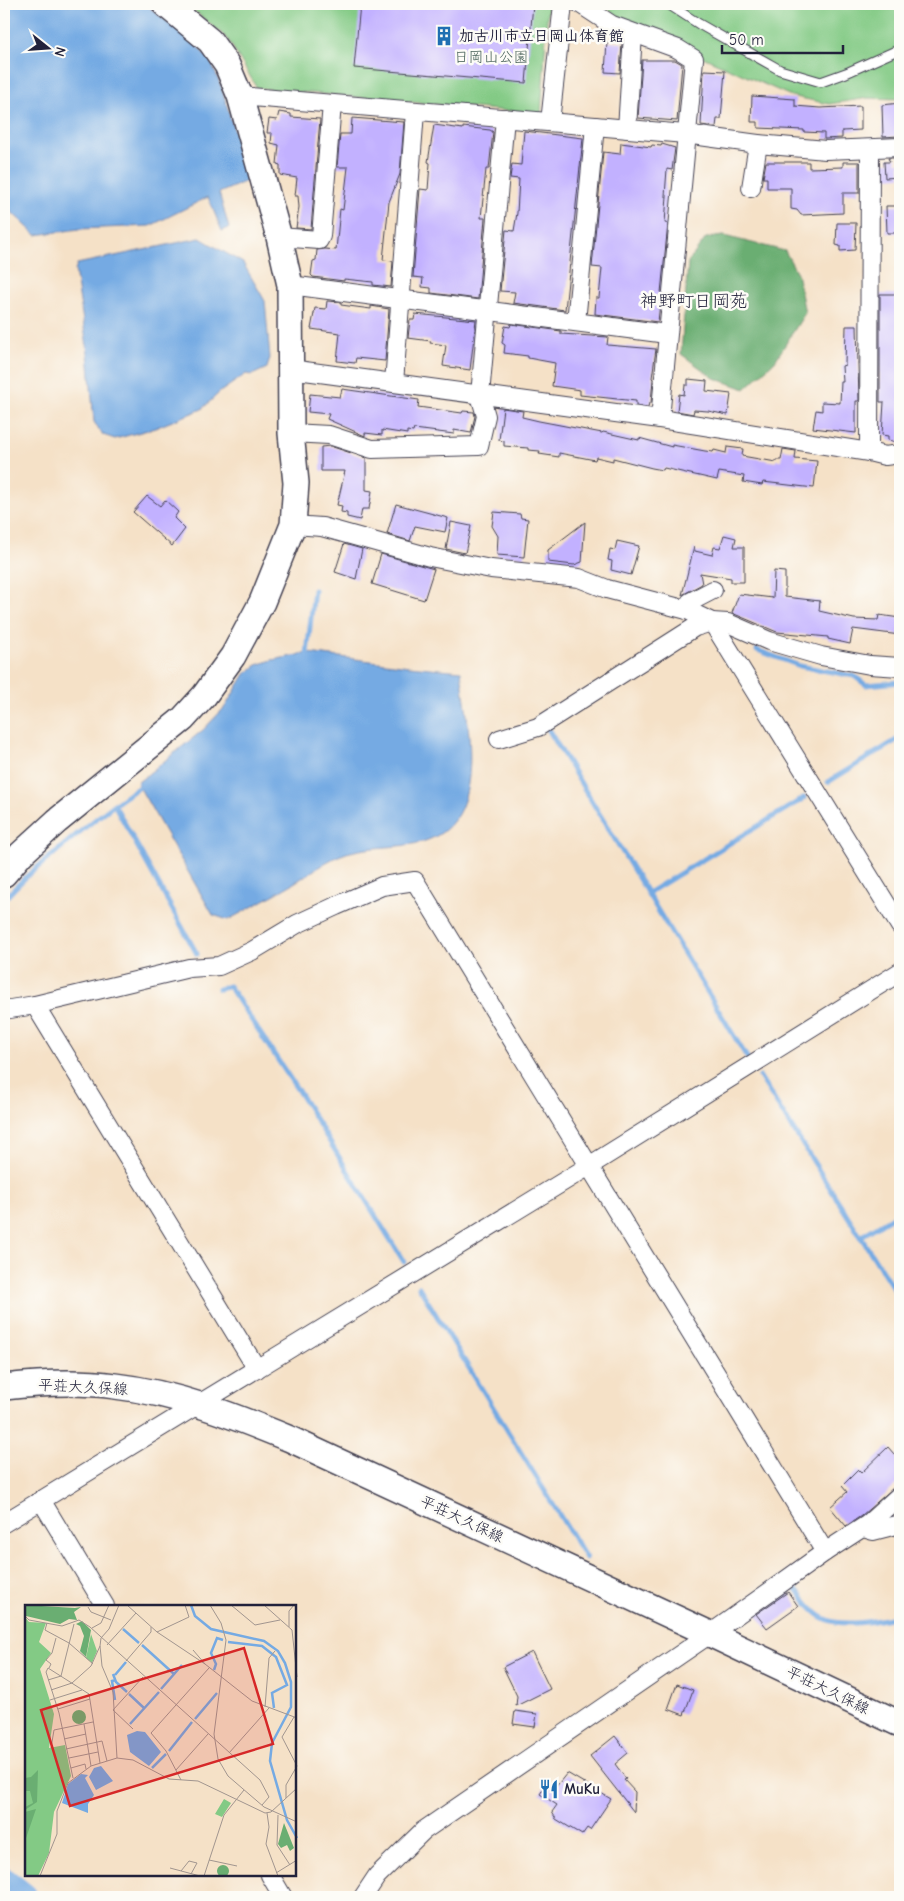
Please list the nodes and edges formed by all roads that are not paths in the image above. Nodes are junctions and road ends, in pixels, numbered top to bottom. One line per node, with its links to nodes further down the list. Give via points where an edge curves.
1 (165, 4): 7 (street, via 210,41 228,65)
2 (563, 4): 11 (street)
3 (580, 4): 5 (street, via 612,25)
4 (668, 4): 6 (lane, via 780,70 820,82 846,74)
5 (633, 34): 13 (street); 14 (street, via 678,49 694,59)
6 (900, 49)
7 (240, 96): 8 (street); 19 (street)
8 (332, 104): 9 (street); 19 (street, via 321,236 319,240)
9 (415, 112): 10 (street); 21 (street)
10 (505, 118): 11 (street); 22 (street)
11 (550, 122): 12 (street)
12 (595, 126): 13 (street); 23 (street)
13 (627, 129): 14 (street)
14 (685, 134): 15 (street); 24 (street)
15 (758, 144): 17 (street, via 826,150); 18 (street)
16 (900, 147): 17 (street)
17 (870, 149): 30 (street)
18 (751, 188)
19 (279, 236): 20 (street)
20 (290, 285): 21 (street); 25 (street)
21 (400, 299): 22 (street); 26 (street)
22 (487, 310): 23 (street); 27 (street)
23 (576, 322): 24 (street)
24 (667, 334): 28 (street)
25 (290, 369): 26 (street); 29 (street)
26 (394, 383): 27 (street)
27 (480, 395): 28 (street); 29 (street, via 486,416 479,446 372,449 329,435)
28 (660, 419): 30 (street)
29 (291, 433): 32 (street, via 296,484)
30 (869, 452): 31 (street, via 885,456)
31 (900, 454)
32 (293, 525): 34 (street, via 322,527 430,558 491,569 579,578 607,589); 38 (street, via 262,602 233,656 204,696 183,719 57,821)
33 (713, 590): 34 (street, via 690,602)
34 (687, 610): 35 (street)
35 (712, 622): 36 (street, via 728,623 770,641 821,656); 37 (street, via 695,627 538,727); 39 (street)
36 (900, 667)
37 (499, 739)
38 (4, 874)
39 (900, 926)
40 (900, 972): 43 (street)
41 (35, 1005): 42 (street); 43 (street, via 189,968 219,966 297,924 382,886 415,881); 44 (street)
42 (4, 1010)
43 (588, 1166): 44 (street); 52 (street)
44 (257, 1369): 46 (street)
45 (4, 1387): 46 (street, 平荘大久保線, via 56,1383 115,1386)
46 (198, 1404): 48 (street); 54 (street, 平荘大久保線, via 290,1439)
47 (900, 1495): 51 (street)
48 (40, 1500): 49 (street); 53 (street)
49 (4, 1523)
50 (900, 1524): 51 (street, via 873,1531)
51 (863, 1528): 52 (street)
52 (826, 1552): 54 (street)
53 (104, 1605)
54 (710, 1634): 55 (street, 平荘大久保線); 58 (street, via 423,1831 377,1876)
55 (900, 1724)
56 (271, 1876): 57 (street)
57 (283, 1897)
58 (363, 1897)

